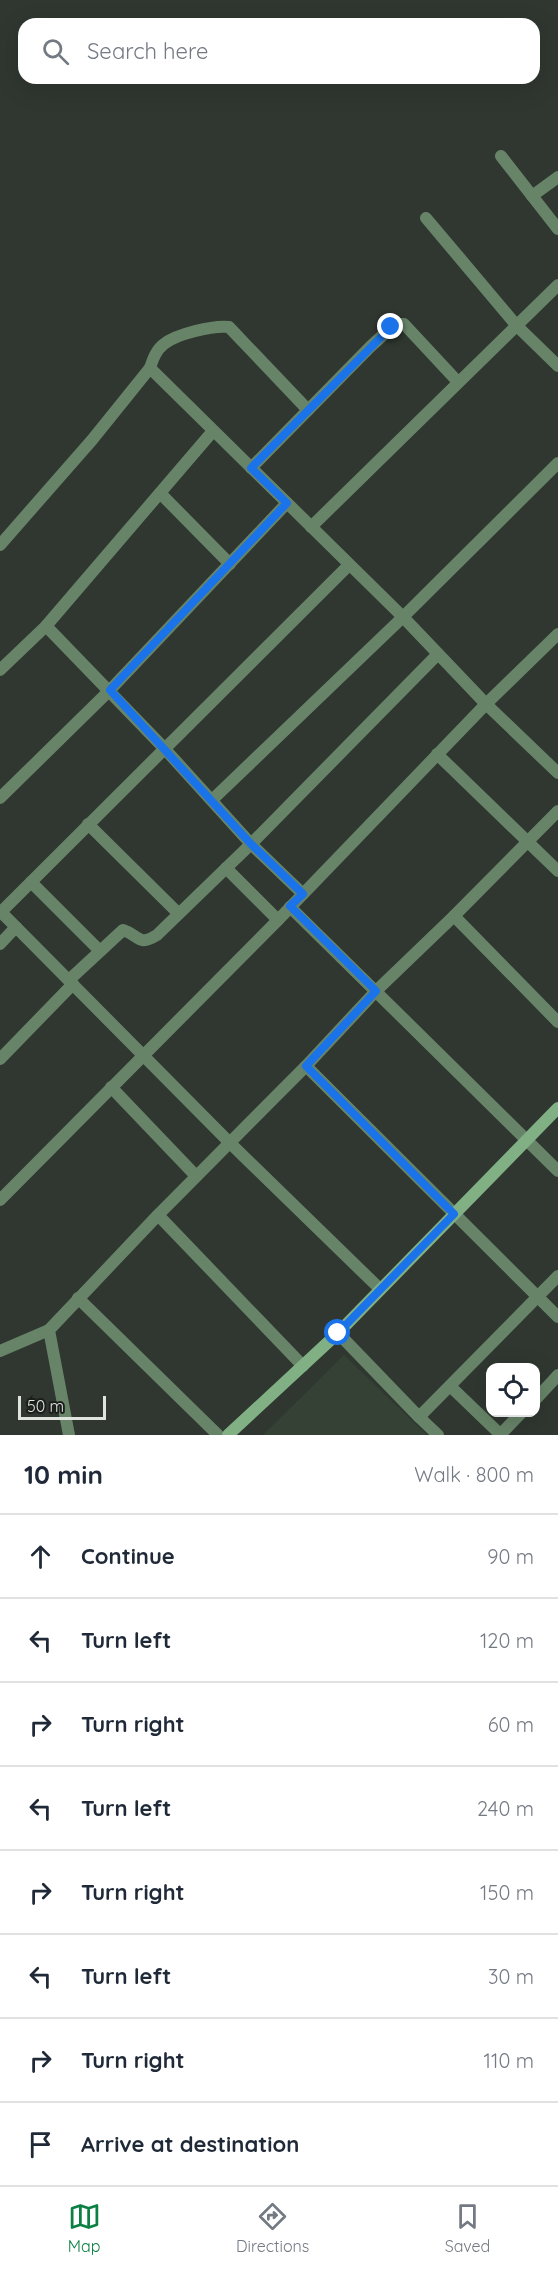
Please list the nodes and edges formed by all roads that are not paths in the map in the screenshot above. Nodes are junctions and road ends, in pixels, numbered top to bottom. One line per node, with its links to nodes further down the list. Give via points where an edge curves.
1 (501, 156): 3 (street)
2 (558, 177): 3 (street)
3 (532, 196): 5 (street)
4 (426, 218): 7 (street)
5 (558, 229)
6 (558, 285): 7 (street)
7 (517, 326): 8 (street); 10 (street)
8 (558, 366)
9 (150, 368): 11 (street, via 159,349 170,340 229,327); 12 (street); 18 (street)
10 (458, 382): 11 (street, via 404,324 399,324 383,334); 17 (street)
11 (308, 410): 14 (street)
12 (213, 431): 14 (street); 15 (street)
13 (558, 463): 21 (street)
14 (251, 468): 16 (street)
15 (159, 493): 19 (street); 22 (street)
16 (287, 503): 17 (street); 19 (street)
17 (311, 527): 20 (street)
18 (0, 545)
19 (230, 564): 26 (street)
20 (349, 565): 21 (street); 28 (street)
21 (403, 617): 24 (street); 32 (street)
22 (46, 627): 25 (street); 26 (street)
23 (558, 634): 27 (street)
24 (438, 654): 27 (street); 36 (street)
25 (0, 670)
26 (110, 690): 28 (street); 31 (street)
27 (486, 704): 29 (street); 30 (street)
28 (164, 748): 32 (street); 34 (street)
29 (437, 754): 35 (street); 40 (street)
30 (558, 773)
31 (0, 798)
32 (212, 800): 36 (street)
33 (558, 811): 35 (street)
34 (88, 824): 39 (street); 43 (street)
35 (528, 842): 38 (street); 44 (street)
36 (251, 844): 37 (street); 40 (street)
37 (226, 868): 43 (street); 45 (street)
38 (558, 872)
39 (31, 882): 42 (street); 48 (street)
40 (303, 894): 41 (street)
41 (290, 906): 45 (street); 50 (street)
42 (0, 912): 46 (street)
43 (178, 913): 48 (street, via 154,937 141,940 123,930)
44 (454, 916): 50 (street); 51 (street)
45 (278, 920): 52 (street)
46 (16, 927): 47 (street); 49 (street)
47 (0, 944)
48 (100, 951): 49 (street)
49 (71, 982): 52 (street); 53 (street)
50 (376, 991): 54 (street); 57 (street)
51 (558, 1022)
52 (143, 1055): 55 (street); 58 (street)
53 (0, 1059)
54 (306, 1066): 58 (street); 62 (street)
55 (111, 1087): 60 (street); 61 (street)
56 (558, 1108): 57 (main road)
57 (526, 1140): 59 (street); 62 (main road)
58 (230, 1143): 60 (street); 65 (street)
59 (558, 1171)
60 (196, 1176): 63 (street)
61 (0, 1200)
62 (454, 1214): 65 (main road); 66 (street)
63 (158, 1215): 67 (street); 72 (street)
64 (558, 1276): 66 (street)
65 (380, 1289): 70 (main road)
66 (538, 1297): 68 (street); 74 (street)
67 (78, 1298): 69 (street); 79 (street)
68 (558, 1317)
69 (50, 1330): 71 (street); 78 (street)
70 (338, 1333): 72 (main road); 76 (street)
71 (0, 1351)
72 (303, 1366): 80 (main road)
73 (556, 1383): 75 (street)
74 (450, 1386): 76 (street); 82 (street)
75 (540, 1396)
76 (419, 1417): 81 (street)
77 (518, 1417): 82 (street)
78 (69, 1435)
79 (218, 1435)
80 (228, 1435)
81 (438, 1435)
82 (500, 1435)

